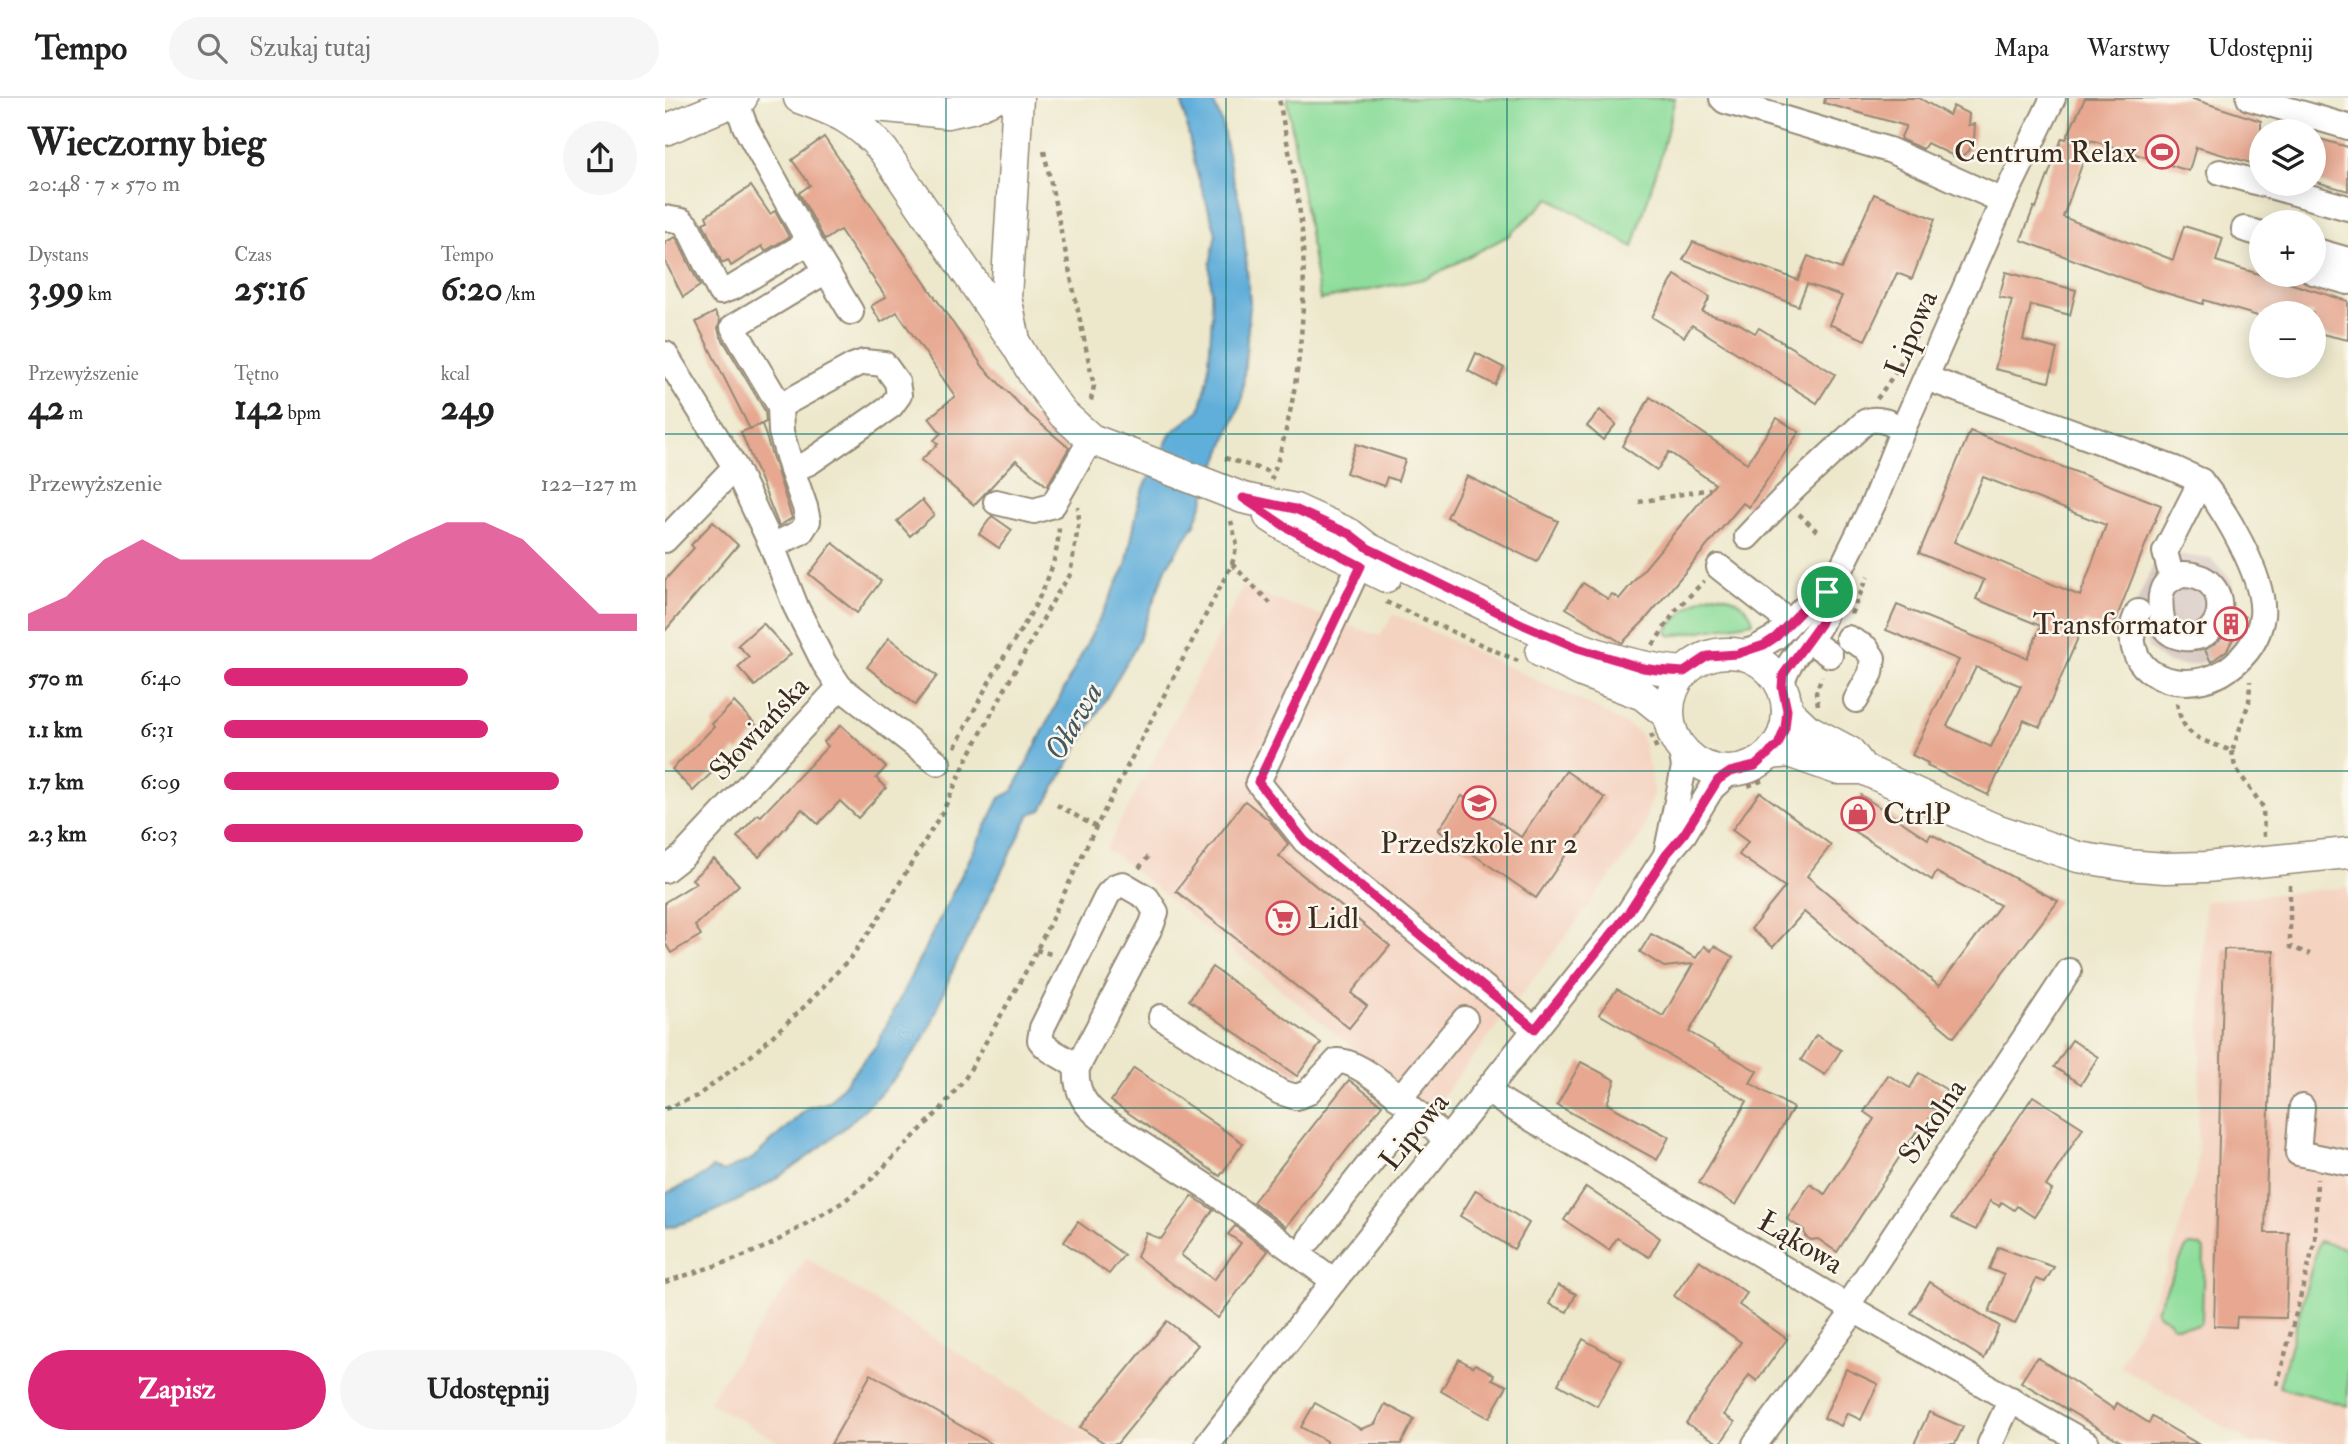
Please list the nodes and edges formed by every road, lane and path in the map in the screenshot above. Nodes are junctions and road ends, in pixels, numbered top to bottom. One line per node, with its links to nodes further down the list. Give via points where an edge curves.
1 (797, 98): 2 (main road, via 947,113); 26 (main road, via 842,114 883,150)
2 (994, 98)
3 (1018, 98): 26 (main road, via 1006,297)
4 (1279, 98): 37 (path, via 1301,229 1303,295 1289,418)
5 (1722, 98): 13 (street, via 1889,150)
6 (2053, 98): 13 (street, Lipowa)
7 (2249, 98): 9 (street)
8 (739, 99): 10 (main road); 16 (street, via 745,126)
9 (2348, 127)
10 (665, 130)
11 (1044, 151): 30 (path, via 1094,386)
12 (2220, 172): 14 (street)
13 (2003, 201): 28 (street, Lipowa)
14 (2348, 208)
15 (665, 218): 22 (street, via 683,220)
16 (809, 242): 19 (street); 22 (street)
17 (2326, 254): 18 (street)
18 (2348, 260)
19 (826, 271): 23 (street); 24 (street)
20 (2326, 276): 21 (street)
21 (2348, 282)
22 (720, 292): 24 (street, via 721,307)
23 (851, 313)
24 (733, 327): 29 (street)
25 (1924, 332): 31 (path, via 1915,337 1878,393)
26 (1017, 346): 33 (main road, via 1063,414)
27 (665, 354): 35 (street)
28 (1926, 378): 32 (street, Lipowa); 38 (street)
29 (780, 406): 36 (street, via 781,432); 36 (street, via 864,362 884,364 897,382 899,394 891,406)
30 (1089, 409)
31 (1870, 420): 32 (street); 44 (street)
32 (1903, 429): 51 (street, Lipowa, via 1874,502)
33 (1097, 442): 39 (street); 41 (main road)
34 (1224, 458): 37 (path)
35 (735, 467): 45 (street); 46 (street)
36 (792, 470): 46 (street, via 808,521 801,532)
37 (1273, 473): 41 (path, via 1269,484)
38 (2200, 481): 50 (street, via 2165,552); 58 (street, via 2221,506 2259,590 2262,613)
39 (1064, 488): 42 (street, via 1053,505 1034,511); 70 (path, via 1051,572); 91 (path, via 1077,502 1079,521 1070,575 969,755 944,809 875,924 805,1006 752,1055 697,1096)
40 (1710, 489): 43 (path)
41 (1245, 500): 47 (main road, via 1286,527); 48 (path)
42 (996, 502)
43 (1639, 502)
44 (1747, 537)
45 (665, 540)
46 (772, 545): 63 (street, via 796,607)
47 (1364, 557): 61 (main road, via 1578,648 1643,668); 66 (main road, via 1582,672 1636,692); 86 (street, via 1258,782 1305,841)
48 (1232, 564): 53 (path); 74 (path)
49 (1719, 567): 55 (street); 57 (path, via 1676,610)
50 (2172, 578)
51 (1827, 592): 59 (street, Lipowa, via 1770,642); 64 (street, Lipowa, via 1820,624 1783,675)
52 (1382, 597): 60 (path, via 1388,604)
53 (1273, 606)
54 (2138, 612): 62 (street, via 2131,626 2137,658 2162,679)
55 (1784, 618)
56 (1830, 645): 65 (street, via 1866,648 1873,658 1871,673)
57 (1652, 647)
58 (2245, 653): 62 (street, via 2227,670 2206,680); 68 (path, via 2250,671 2249,702)
59 (1737, 654): 61 (main road, via 1708,656); 64 (main road, via 1763,665)
60 (1525, 664)
61 (1684, 672): 66 (main road, via 1669,699)
62 (2182, 682): 68 (path, via 2177,689 2181,723 2196,737)
63 (840, 687): 70 (street); 78 (street, Słowiańska)
64 (1785, 698): 69 (main road, via 1785,728); 71 (main road, via 1807,729 1850,752)
65 (1856, 700)
66 (1668, 715): 67 (main road)
67 (1681, 750): 72 (main road, via 1703,767); 77 (street, Lipowa, via 1684,767)
68 (2232, 751): 75 (path, via 2235,767 2263,807)
69 (1770, 754): 71 (main road, via 1789,752 1837,769); 72 (main road, via 1755,766)
70 (946, 757)
71 (1863, 769): 76 (main road, via 1990,827 2078,856 2127,865 2206,867)
72 (1730, 772): 77 (street, Lipowa, via 1712,788)
73 (1057, 805): 74 (path)
74 (1096, 827): 80 (path)
75 (2264, 838)
76 (2348, 853)
77 (1666, 855): 86 (street, Lipowa, via 1629,912)
78 (665, 870)
79 (2290, 885): 81 (path, via 2290,947)
80 (1036, 950): 82 (path); 97 (path, via 967,1077 873,1178 843,1202 770,1245)
81 (2311, 954)
82 (1056, 955)
83 (2069, 971): 98 (street, Szkolna)
84 (1161, 1017): 89 (street, via 1280,1093 1296,1097 1307,1093 1337,1061 1344,1060 1376,1078)
85 (1465, 1019): 89 (street)
86 (1535, 1029): 88 (street, Lipowa)
87 (1077, 1068): 87 (street, via 1156,912 1147,898 1123,884 1108,894 1042,1028 1040,1040 1047,1049); 96 (street, via 1076,1081 1088,1108 1207,1187)
88 (1487, 1090): 92 (street, Lipowa); 98 (street, Łąkowa)
89 (1406, 1105): 92 (street); 95 (street)
90 (2302, 1107): 93 (street, via 2298,1153)
91 (665, 1109)
92 (1447, 1140): 96 (street, Lipowa)
93 (2319, 1157): 94 (street); 99 (path, via 2315,1241)
94 (2348, 1163)
95 (1310, 1239)
96 (1334, 1281): 101 (street, Lipowa)
97 (665, 1282)
98 (1851, 1308): 100 (street, Łąkowa); 102 (street, Szkolna)
99 (2277, 1385)
100 (2011, 1399): 103 (street); 104 (street, Łąkowa)
101 (1208, 1444)
102 (1755, 1444)
103 (1990, 1444)
104 (2087, 1444)

